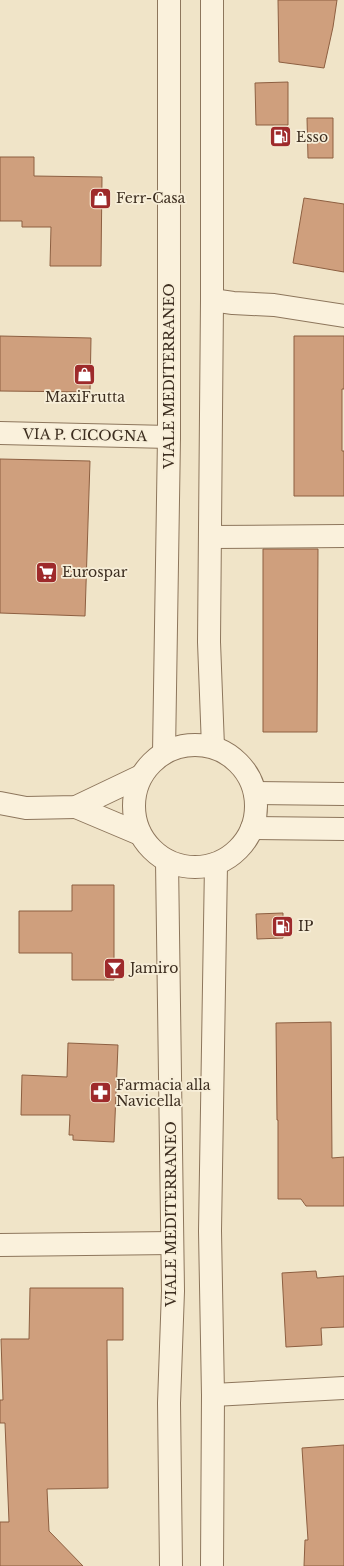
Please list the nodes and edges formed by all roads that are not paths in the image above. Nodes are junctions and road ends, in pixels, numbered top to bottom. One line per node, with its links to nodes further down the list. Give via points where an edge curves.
1 (169, 0): 6 (street, VIALE MEDITERRANEO)
2 (212, 0): 3 (street)
3 (212, 300): 4 (street, via 233,304 274,305); 8 (street)
4 (344, 316)
5 (0, 433): 6 (street, VIA P. CICOGNA)
6 (169, 437): 10 (street, VIALE MEDITERRANEO)
7 (344, 536): 8 (street)
8 (210, 537): 9 (street, via 209,642)
9 (213, 747): 10 (street, via 180,746); 12 (street, via 228,754 240,765 250,778)
10 (164, 753): 11 (street, via 152,762)
11 (141, 776): 15 (street); 18 (street, via 134,802 134,817)
12 (255, 793): 13 (street); 16 (street, via 256,811)
13 (344, 794)
14 (0, 803): 15 (street, via 26,808)
15 (76, 807): 18 (street)
16 (252, 828): 17 (street); 20 (street, via 244,844 231,856)
17 (344, 829)
18 (140, 834): 19 (street, via 145,843)
19 (167, 861): 20 (street, via 194,867); 21 (street, VIALE MEDITERRANEO)
20 (216, 864): 24 (street, via 210,1231)
21 (172, 1243): 22 (street); 25 (street, VIALE MEDITERRANEO, via 169,1403)
22 (0, 1245)
23 (344, 1388): 24 (street)
24 (213, 1395): 26 (street)
25 (171, 1566)
26 (212, 1566)

